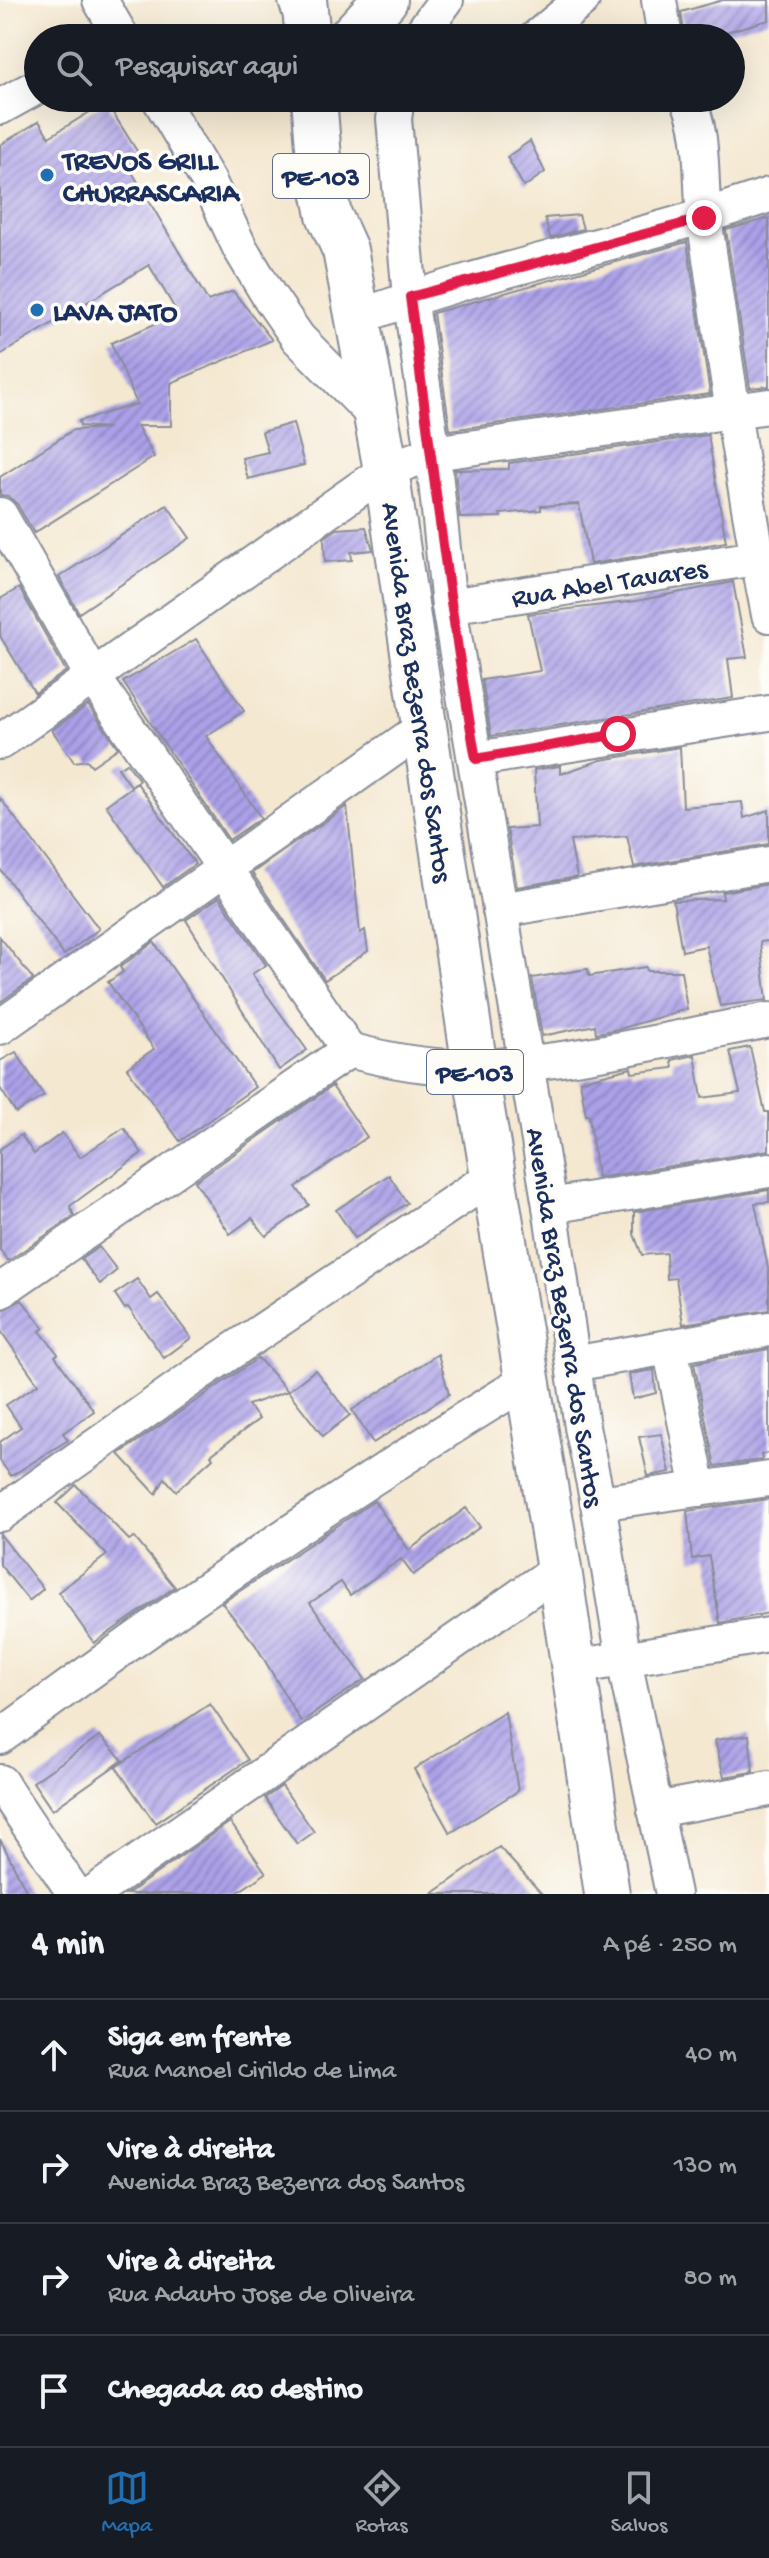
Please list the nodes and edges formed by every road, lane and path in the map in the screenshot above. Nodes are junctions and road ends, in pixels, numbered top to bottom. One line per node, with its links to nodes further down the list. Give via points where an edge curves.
1 (100, 0): 6 (street)
2 (385, 0): 7 (main road)
3 (446, 0): 8 (street)
4 (582, 0): 9 (street)
5 (659, 0): 10 (street)
6 (114, 24)
7 (363, 24)
8 (428, 24)
9 (553, 24)
10 (663, 24)
11 (24, 94): 12 (street)
12 (0, 107)
13 (167, 112): 25 (street, via 269,296 298,338)
14 (315, 112): 20 (main road, PE-103, via 329,215)
15 (342, 112): 20 (main road, PE-103, via 352,205)
16 (396, 112): 21 (street, Avenida Braz Bezerra dos Santos)
17 (691, 112): 19 (street)
18 (769, 195): 19 (street)
19 (704, 218): 21 (street); 24 (street)
20 (345, 250): 22 (main road, Avenida Braz Bezerra dos Santos / PE-103)
21 (410, 297): 22 (street); 26 (street, Avenida Braz Bezerra dos Santos)
22 (357, 318): 25 (main road, Avenida Braz Bezerra dos Santos / PE-103)
23 (769, 406): 24 (street)
24 (732, 413): 26 (street); 29 (street)
25 (375, 416): 27 (main road, Avenida Braz Bezerra dos Santos / PE-103)
26 (433, 453): 27 (street); 30 (street, Avenida Braz Bezerra dos Santos)
27 (386, 470): 33 (street); 35 (main road, Avenida Braz Bezerra dos Santos / PE-103)
28 (0, 515): 33 (street)
29 (763, 557): 30 (street, Rua Abel Tavares); 31 (street)
30 (449, 606): 32 (street, Avenida Braz Bezerra dos Santos)
31 (769, 615)
32 (455, 640): 35 (street); 37 (street, Avenida Braz Bezerra dos Santos)
33 (93, 677): 36 (street); 39 (street)
34 (769, 713): 37 (street)
35 (424, 720): 39 (street); 45 (main road, Avenida Braz Bezerra dos Santos / PE-103)
36 (0, 742)
37 (476, 759): 40 (street, Avenida Braz Bezerra dos Santos)
38 (769, 864): 40 (street)
39 (223, 868): 42 (street); 43 (street)
40 (500, 910): 44 (street, Avenida Braz Bezerra dos Santos)
41 (769, 1020): 44 (street)
42 (0, 1027)
43 (349, 1050): 45 (street, via 414,1064); 49 (street)
44 (525, 1064): 45 (street); 48 (street, Avenida Braz Bezerra dos Santos)
45 (475, 1068): 47 (main road, Avenida Braz Bezerra dos Santos / PE-103)
46 (769, 1170): 48 (street)
47 (496, 1193): 50 (street); 54 (main road, Avenida Braz Bezerra dos Santos / PE-103); 58 (street, via 195,1376)
48 (550, 1206): 50 (street, Avenida Braz Bezerra dos Santos)
49 (0, 1291)
50 (563, 1299): 53 (street, Avenida Braz Bezerra dos Santos)
51 (769, 1329): 52 (street)
52 (670, 1347): 53 (street); 56 (street)
53 (573, 1364): 57 (street, Avenida Braz Bezerra dos Santos)
54 (528, 1380): 59 (main road, Avenida Braz Bezerra dos Santos / PE-103); 63 (street, via 393,1463 153,1624)
55 (769, 1479): 56 (street)
56 (699, 1489): 57 (street)
57 (598, 1503): 61 (street, Avenida Braz Bezerra dos Santos)
58 (0, 1514)
59 (559, 1569): 62 (main road, Avenida Braz Bezerra dos Santos / PE-103); 68 (street)
60 (769, 1635): 61 (street)
61 (624, 1660): 62 (street); 66 (street, Avenida Braz Bezerra dos Santos)
62 (574, 1667): 69 (main road, Avenida Braz Bezerra dos Santos / PE-103)
63 (0, 1737)
64 (0, 1782): 67 (street)
65 (769, 1789): 66 (street)
66 (655, 1810): 70 (street, Avenida Braz Bezerra dos Santos)
67 (75, 1894)
68 (92, 1894)
69 (607, 1894)
70 (673, 1894)

